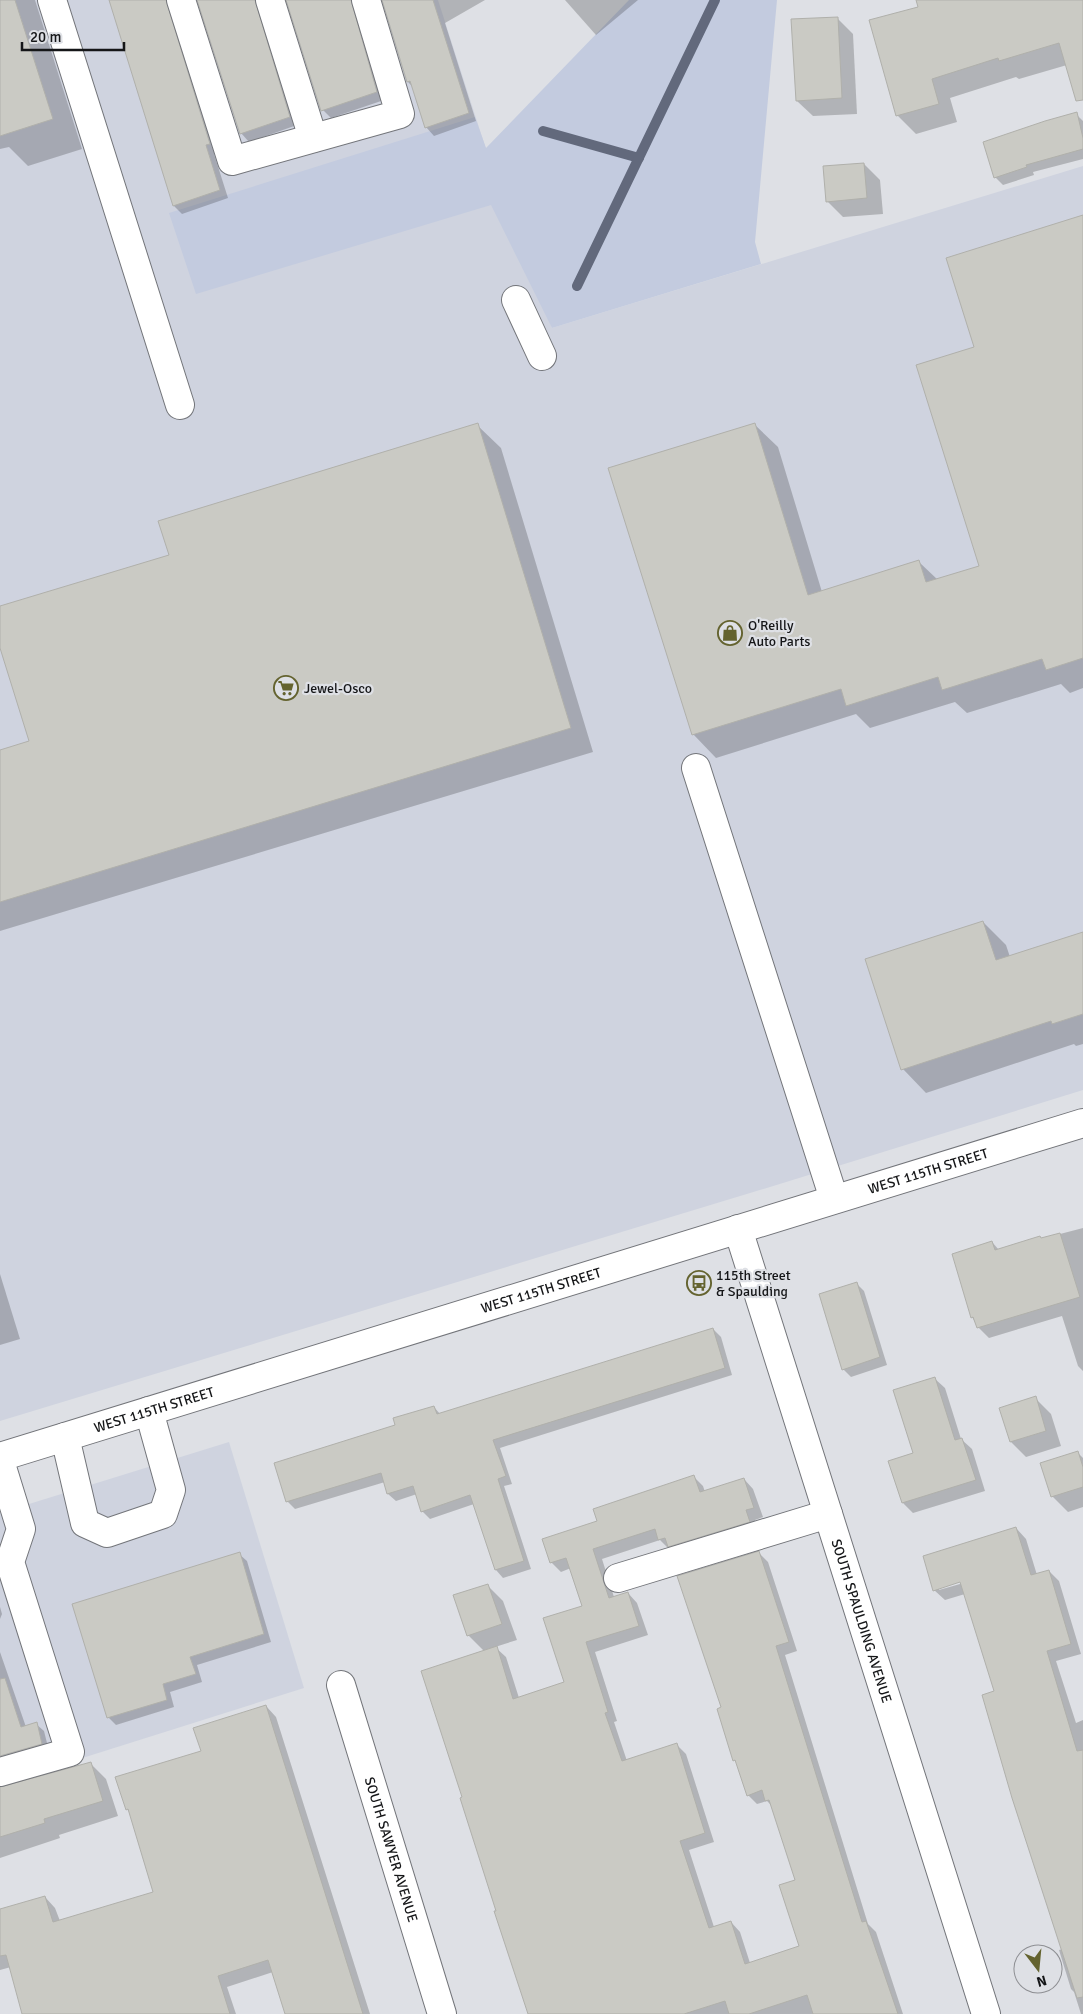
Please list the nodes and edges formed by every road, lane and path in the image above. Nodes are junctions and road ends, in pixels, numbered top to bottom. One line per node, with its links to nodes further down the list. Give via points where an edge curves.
1 (52, 0): 8 (street)
2 (181, 0): 5 (street, via 232,161)
3 (270, 0): 5 (street)
4 (366, 0): 5 (street, via 400,114)
5 (314, 138)
6 (516, 300): 7 (street)
7 (542, 356)
8 (180, 405)
9 (696, 768): 11 (street)
10 (1083, 1122): 11 (street, WEST 115TH STREET)
11 (834, 1199): 12 (street, WEST 115TH STREET)
12 (738, 1229): 13 (street, WEST 115TH STREET); 17 (street, SOUTH SPAULDING AVENUE)
13 (149, 1411): 14 (street, WEST 115TH STREET); 14 (street, via 171,1490 163,1514 107,1533 85,1523)
14 (65, 1437): 15 (street, WEST 115TH STREET)
15 (0, 1457)
16 (0, 1461): 18 (street, via 20,1529)
17 (828, 1514): 19 (street); 23 (street, SOUTH SPAULDING AVENUE)
18 (5, 1564): 21 (street, via 70,1752)
19 (618, 1578)
20 (341, 1685): 22 (street, SOUTH SAWYER AVENUE)
21 (0, 1772)
22 (442, 2014)
23 (986, 2014)

